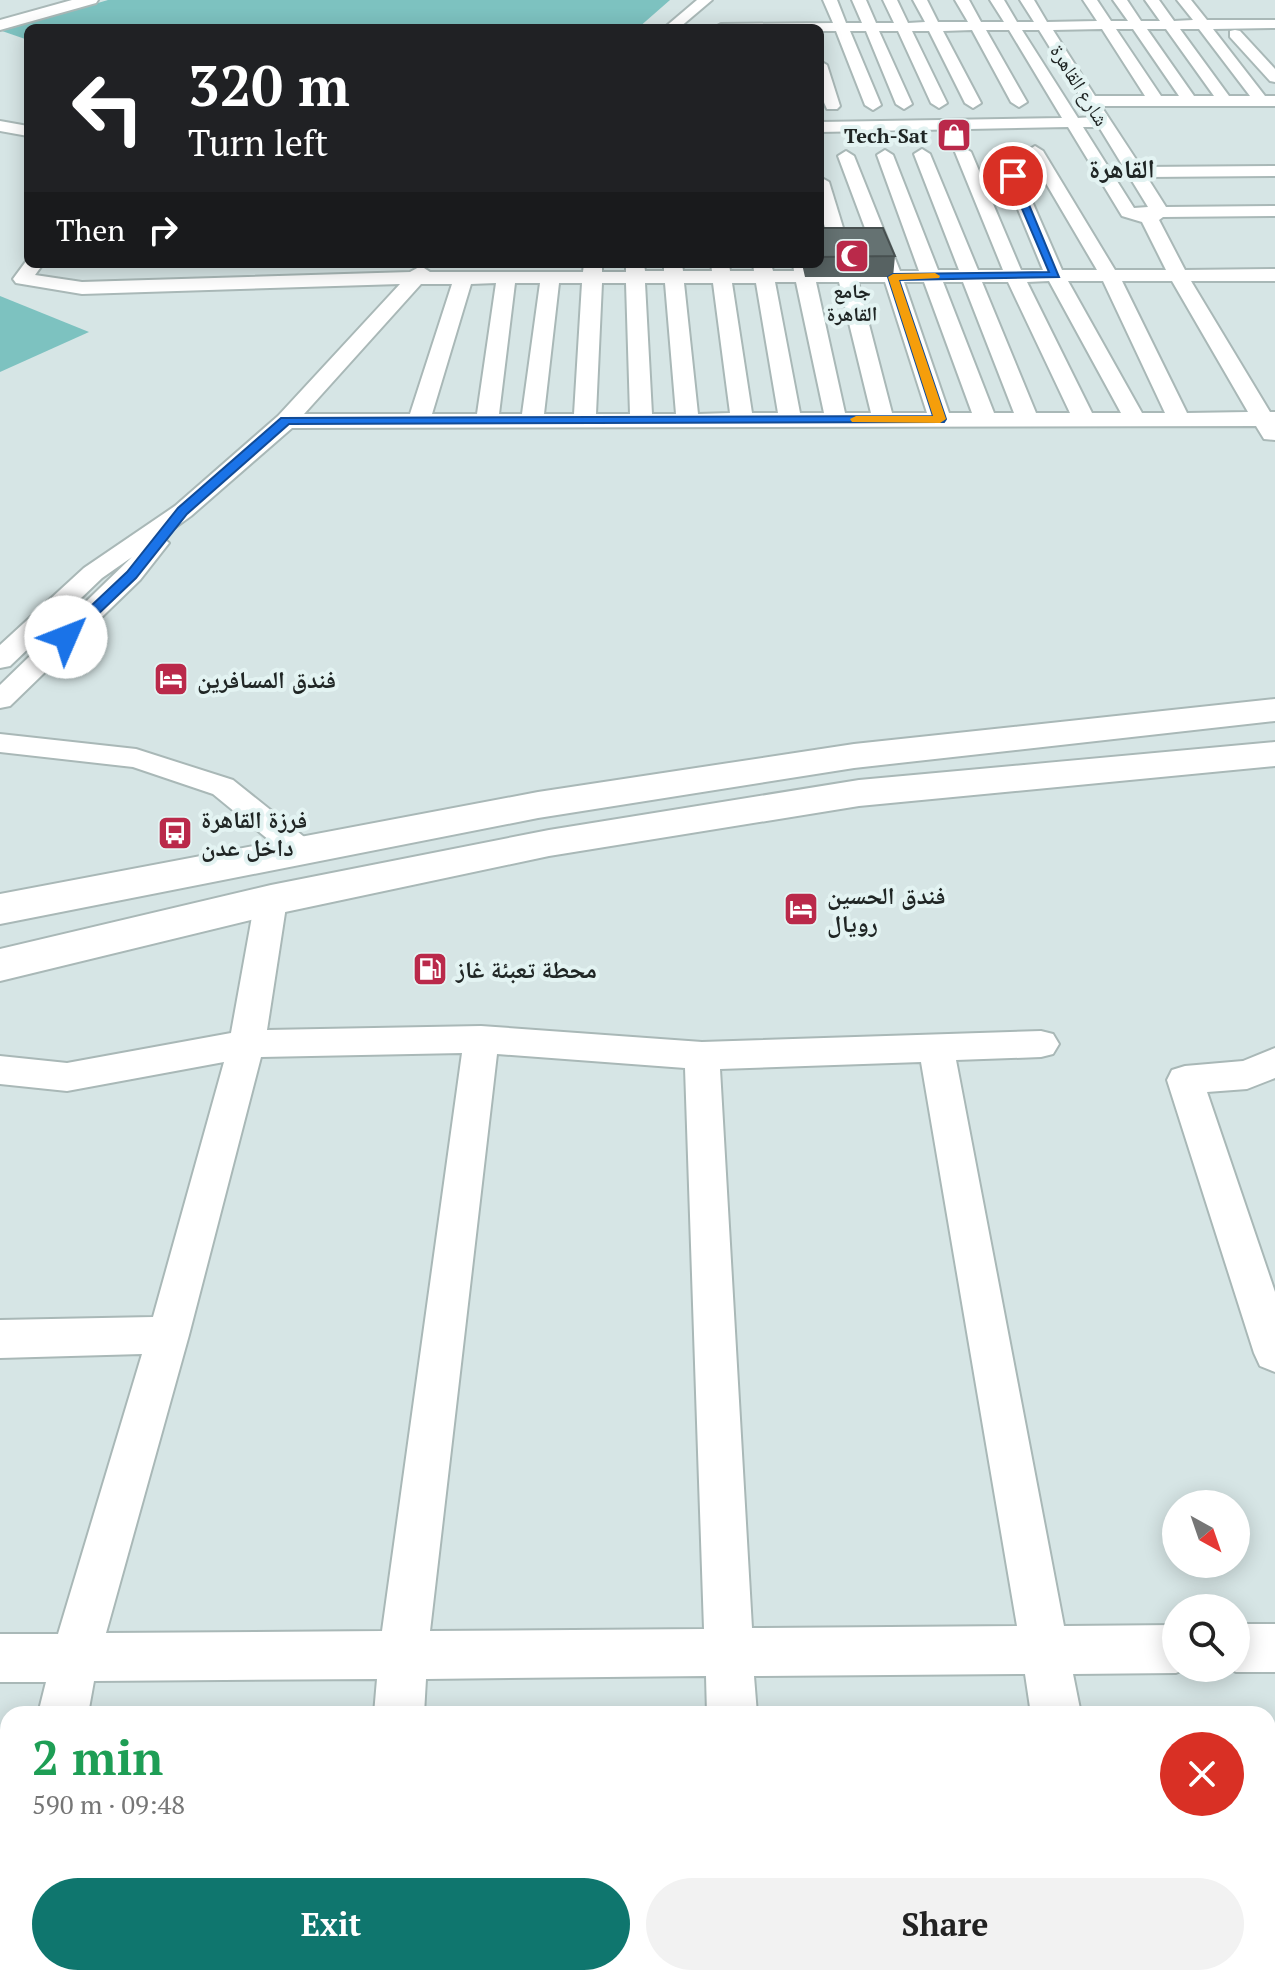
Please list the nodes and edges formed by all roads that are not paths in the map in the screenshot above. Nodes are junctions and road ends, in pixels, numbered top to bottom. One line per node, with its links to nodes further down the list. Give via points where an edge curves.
1 (71, 0): 17 (main road)
2 (90, 0): 17 (main road)
3 (705, 0): 20 (street)
4 (830, 0): 32 (street)
5 (859, 0): 33 (street)
6 (890, 0): 34 (street)
7 (920, 0): 23 (street)
8 (962, 0): 24 (street)
9 (997, 0): 25 (street, شارع القاهرة)
10 (1027, 0): 26 (street, شارع القاهرة)
11 (1090, 0): 27 (street)
12 (1120, 0): 28 (street)
13 (1152, 0): 29 (street)
14 (1184, 0): 30 (street)
15 (1213, 8): 31 (street)
16 (1237, 8): 21 (street)
17 (0, 23)
18 (742, 23): 19 (street)
19 (783, 23)
20 (676, 24)
21 (1253, 24): 22 (street); 31 (street); 36 (street)
22 (1275, 24)
23 (935, 25): 24 (street); 34 (street); 44 (street)
24 (976, 25): 25 (street); 44 (street)
25 (1011, 25): 26 (street); 44 (street, شارع القاهرة)
26 (1043, 25): 27 (street); 39 (street, شارع القاهرة)
27 (1106, 25): 28 (street); 40 (street)
28 (1138, 25): 29 (street); 41 (street)
29 (1172, 25): 30 (street); 42 (street)
30 (1203, 25): 31 (street); 43 (street)
31 (1227, 25): 38 (street)
32 (841, 26): 33 (street); 35 (street); 47 (street)
33 (871, 26): 34 (street); 46 (street)
34 (904, 26): 45 (street)
35 (824, 27)
36 (1268, 40)
37 (824, 77): 48 (street)
38 (1275, 78)
39 (1089, 101): 40 (street); 50 (street, شارع القاهرة)
40 (1156, 101): 41 (street)
41 (1190, 101): 42 (street)
42 (1225, 101): 43 (street)
43 (1268, 101)
44 (1018, 102): 45 (street); 49 (street, شارع القاهرة)
45 (939, 103): 46 (street)
46 (904, 104): 47 (street)
47 (873, 105): 48 (street)
48 (834, 106): 54 (street)
49 (1073, 122): 50 (street); 54 (street); 55 (street, شارع القاهرة)
50 (1103, 122): 60 (street, شارع القاهرة)
51 (0, 126): 53 (street)
52 (824, 128): 54 (street)
53 (24, 130)
54 (857, 133)
55 (1089, 149): 56 (street); 63 (street, شارع القاهرة, via 1128,212)
56 (1048, 150): 57 (street); 76 (street)
57 (963, 152): 58 (street); 74 (street); 75 (street); 80 (street)
58 (885, 155): 79 (street); 82 (street, via 840,156)
59 (1275, 171): 60 (street)
60 (1134, 172): 63 (street, شارع القاهرة)
61 (824, 195): 64 (street)
62 (1275, 211): 63 (street)
63 (1155, 215): 77 (street, شارع القاهرة)
64 (839, 244)
65 (31, 268): 83 (street, via 23,279 82,288)
66 (426, 268): 83 (street)
67 (804, 270): 72 (street); 81 (street); 102 (street)
68 (593, 271): 69 (street); 73 (street); 97 (street)
69 (636, 271): 70 (street); 98 (street)
70 (674, 271): 71 (street); 99 (street)
71 (721, 271): 72 (street); 100 (street)
72 (763, 271): 101 (street)
73 (535, 274): 85 (street); 96 (street)
74 (1014, 275): 75 (street); 80 (street); 90 (street)
75 (1055, 275): 76 (street); 91 (street)
76 (1109, 275): 77 (street); 92 (street)
77 (1178, 275): 78 (street); 93 (street, شارع القاهرة)
78 (1275, 275)
79 (932, 276): 80 (street); 82 (street); 88 (street)
80 (970, 276): 89 (street)
81 (847, 277): 82 (street); 86 (street)
82 (893, 277): 87 (street)
83 (412, 278): 84 (street); 103 (street)
84 (463, 278): 85 (street); 94 (street)
85 (506, 278): 95 (street)
86 (883, 419): 87 (street); 102 (street)
87 (940, 419): 88 (street)
88 (985, 419): 89 (street)
89 (1027, 419): 90 (street)
90 (1084, 419): 91 (street)
91 (1135, 419): 92 (street)
92 (1179, 419): 93 (street)
93 (1269, 419): 104 (street, شارع القاهرة)
94 (419, 420): 95 (street); 103 (street)
95 (487, 420): 96 (street)
96 (532, 420): 97 (street)
97 (585, 420): 98 (street)
98 (641, 420): 99 (street)
99 (688, 420): 100 (street)
100 (742, 420): 101 (street)
101 (790, 420): 102 (street)
102 (836, 420)
103 (286, 421): 105 (street)
104 (1275, 439)
105 (183, 511): 106 (street, via 93,573); 107 (street, via 131,575)
106 (0, 660)
107 (0, 700)
108 (1275, 710): 111 (highway, via 854,756 538,805)
109 (0, 743): 111 (street, via 136,758 223,787)
110 (1275, 754): 112 (highway, via 859,793 549,843)
111 (302, 851): 113 (highway)
112 (271, 900): 114 (highway); 116 (street)
113 (0, 909)
114 (0, 965)
115 (481, 1039): 116 (street); 119 (street); 130 (street)
116 (247, 1044): 121 (street, via 67,1077); 122 (street)
117 (1041, 1044): 118 (street)
118 (936, 1048): 119 (street); 128 (street)
119 (702, 1056): 129 (street)
120 (1275, 1062): 124 (street, via 1247,1075 1185,1080)
121 (0, 1070)
122 (168, 1335): 123 (street); 131 (street)
123 (0, 1339)
124 (1275, 1353)
125 (1250, 1648): 126 (street)
126 (1275, 1648)
127 (1162, 1649): 128 (street)
128 (1042, 1650): 129 (street); 136 (street)
129 (727, 1652): 130 (street); 135 (street)
130 (403, 1655): 131 (street); 134 (street)
131 (75, 1657): 132 (street); 133 (street)
132 (0, 1658)
133 (65, 1706)
134 (400, 1706)
135 (731, 1706)
136 (1054, 1706)

